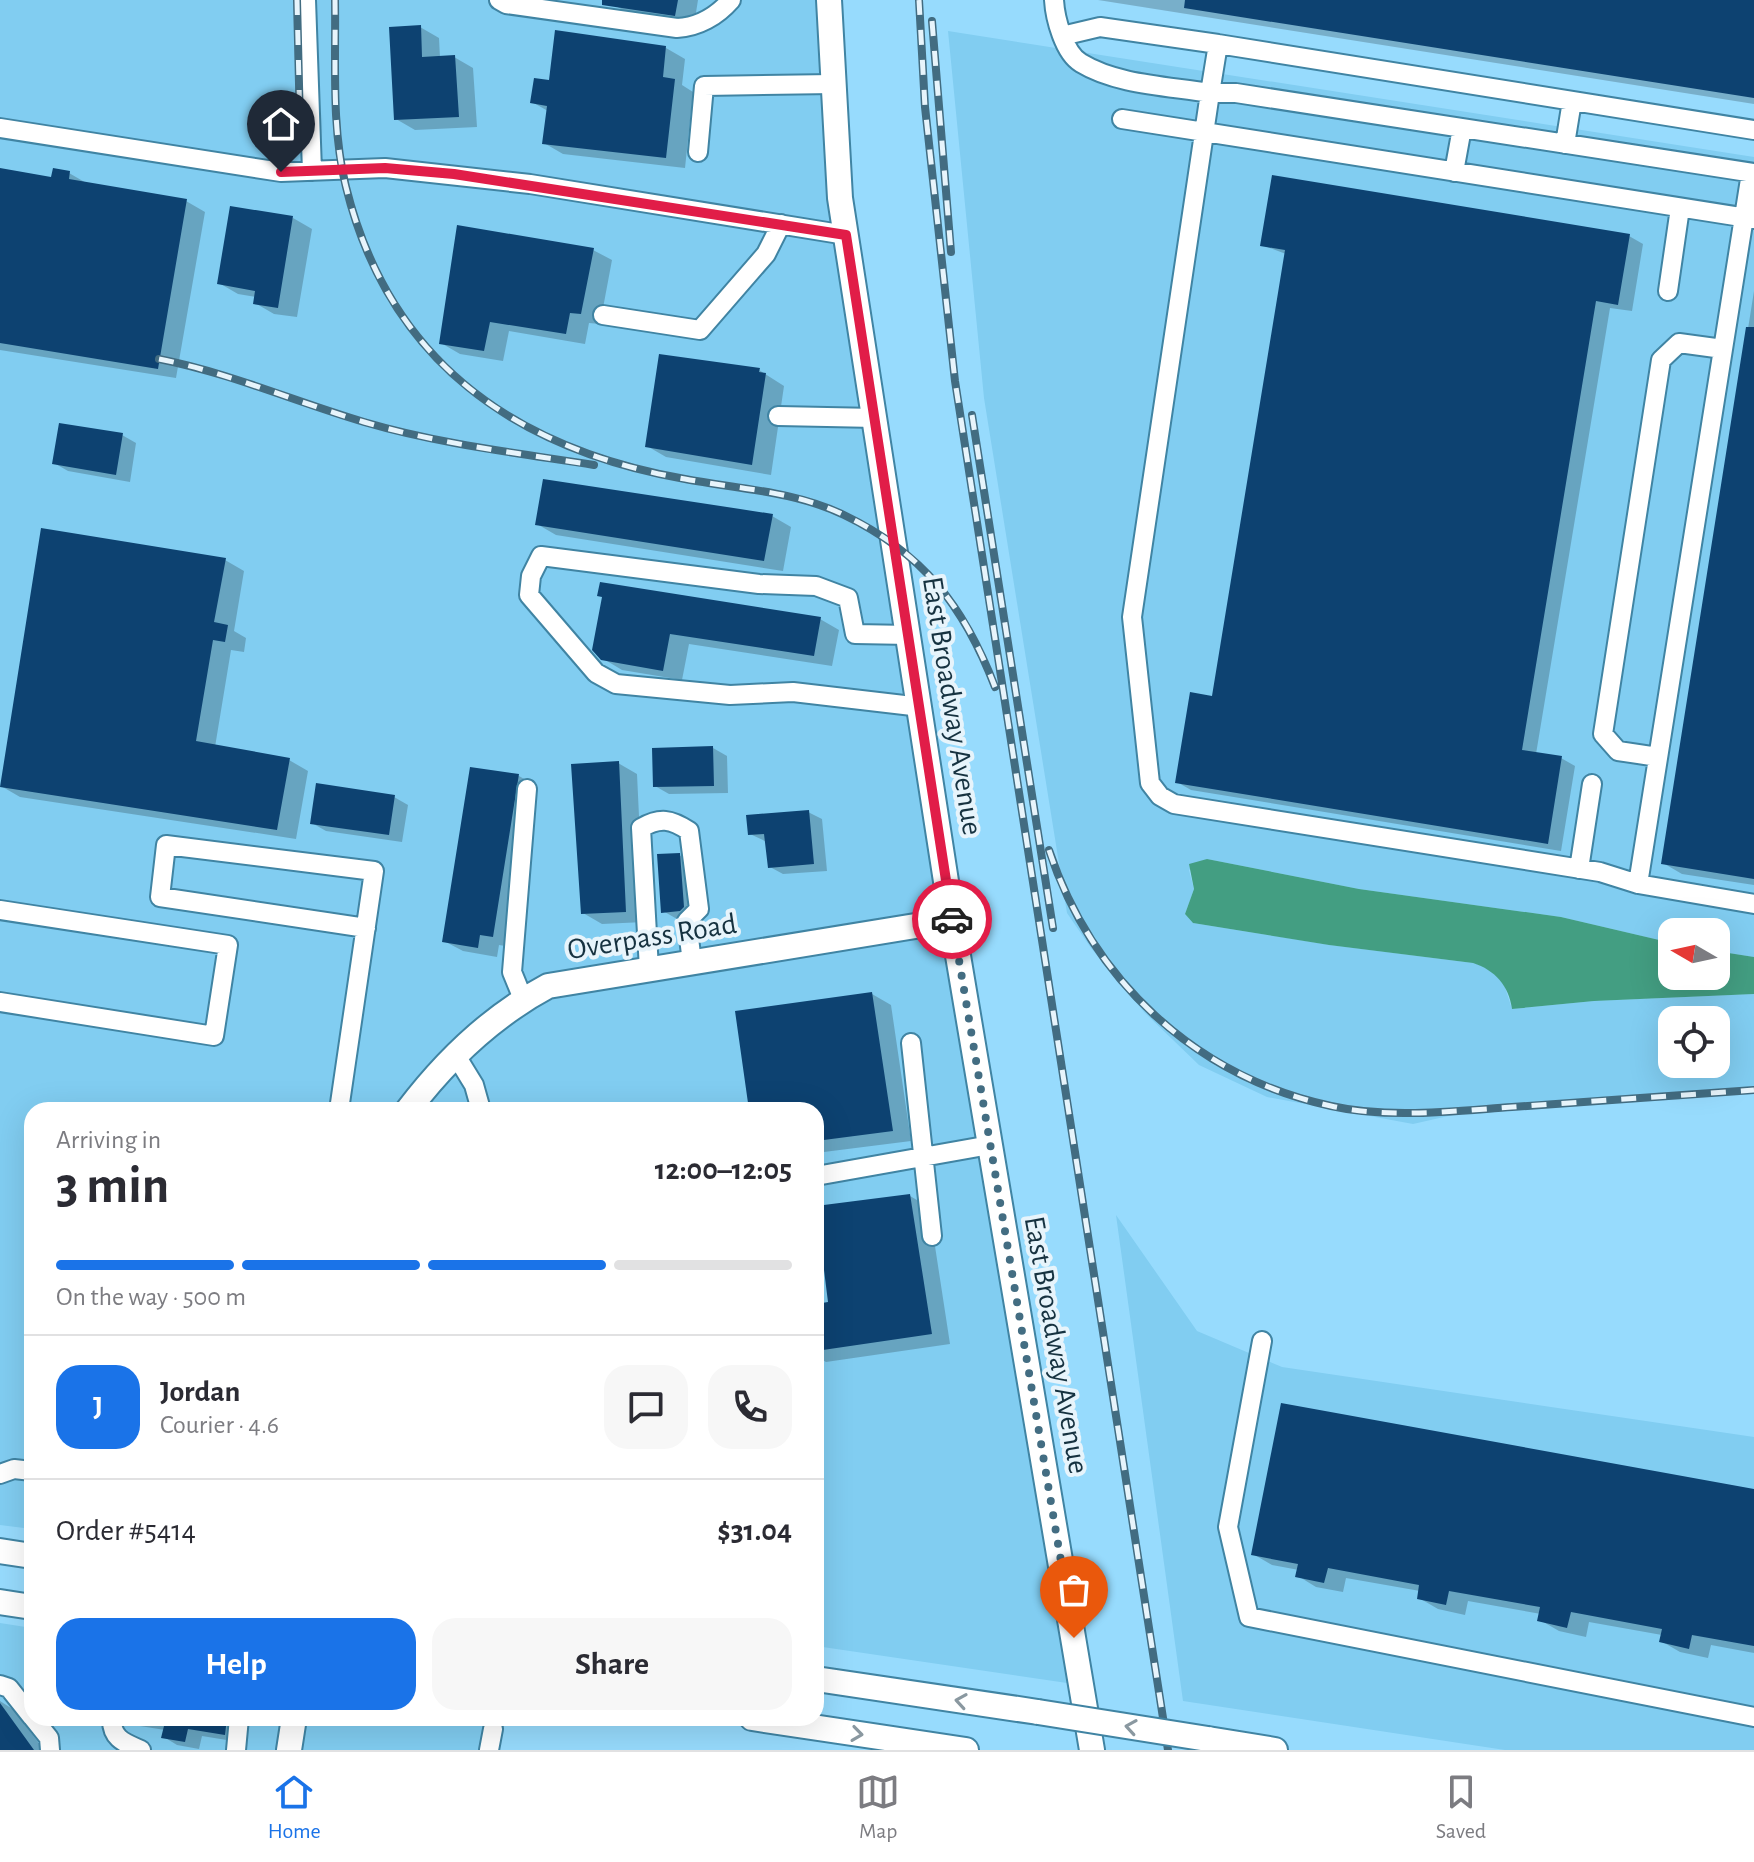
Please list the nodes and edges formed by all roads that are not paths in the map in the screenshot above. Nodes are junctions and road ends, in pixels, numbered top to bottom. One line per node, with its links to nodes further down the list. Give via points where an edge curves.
1 (306, 0): 18 (street)
2 (499, 0): 3 (street, via 677,28 693,27)
3 (731, 0)
4 (829, 0): 8 (main road, East Broadway Avenue)
5 (1054, 0): 6 (street)
6 (1062, 36): 7 (street, via 1100,27); 9 (street, via 1078,62 1117,78)
7 (1218, 44): 9 (street); 10 (street)
8 (834, 84): 17 (street, via 704,86); 24 (main road, East Broadway Avenue)
9 (1210, 93): 13 (street); 15 (street)
10 (1572, 101): 14 (street); 16 (street)
11 (1122, 119): 15 (street)
12 (0, 128): 18 (street, via 281,172)
13 (1462, 128): 16 (street); 19 (street)
14 (1754, 130)
15 (1204, 132): 19 (street); 35 (street, via 1132,617 1150,783 1174,804)
16 (1565, 144): 20 (street)
17 (698, 152)
18 (312, 171): 23 (street, via 385,168 454,174)
19 (1454, 172): 21 (street)
20 (1752, 173): 22 (street)
21 (1680, 208): 22 (street); 25 (street)
22 (1749, 218): 27 (street)
23 (781, 224): 24 (street); 26 (street, via 766,254 700,330)
24 (846, 235): 29 (main road, East Broadway Avenue)
25 (1668, 291)
26 (603, 315)
27 (1723, 349): 32 (street); 32 (street, via 1679,343 1661,360 1603,734 1618,751)
28 (778, 416): 29 (street)
29 (876, 418): 30 (main road, East Broadway Avenue)
30 (910, 635): 31 (main road, East Broadway Avenue); 31 (street, via 855,634 848,598 816,586 759,584 541,556 531,576 529,595 596,673 616,684 730,695 793,692)
31 (921, 707): 39 (main road, East Broadway Avenue)
32 (1658, 757): 36 (street)
33 (1592, 784): 35 (street)
34 (527, 789): 43 (street, via 512,972)
35 (1579, 869): 36 (street)
36 (1638, 884): 37 (street)
37 (1754, 904)
38 (0, 910): 44 (street, via 228,945 214,1036)
39 (952, 920): 41 (main road, Overpass Road); 50 (main road, East Broadway Avenue)
40 (366, 928): 40 (street, via 374,871 166,845 160,897); 47 (street)
41 (692, 963): 42 (main road, Overpass Road); 42 (street, via 687,921 699,909 689,831 673,820 653,821 641,828)
42 (649, 969): 43 (main road, Overpass Road, via 548,986)
43 (523, 999): 46 (main road, Overpass Road)
44 (0, 1002)
45 (911, 1043): 51 (street)
46 (455, 1054): 48 (main road, Overpass Road); 49 (street)
47 (340, 1102)
48 (415, 1102)
49 (479, 1102)
50 (990, 1145): 51 (street); 77 (main road, East Broadway Avenue)
51 (924, 1157): 52 (street); 53 (street)
52 (824, 1175)
53 (932, 1236)
54 (1262, 1341): 64 (street, via 1228,1527 1249,1617)
55 (24, 1470): 56 (street)
56 (0, 1474)
57 (0, 1551): 58 (main road)
58 (24, 1555)
59 (0, 1602): 60 (main road)
60 (24, 1606)
61 (824, 1680): 78 (main road, one-way to 61, bridge)
62 (0, 1685): 63 (street)
63 (24, 1706)
64 (1754, 1717)
65 (40, 1726): 71 (street)
66 (112, 1726): 72 (street, via 118,1740)
67 (238, 1726): 73 (street)
68 (293, 1726): 74 (main road)
69 (806, 1726): 76 (main road, one-way to 76)
70 (493, 1729): 75 (street)
71 (50, 1750)
72 (141, 1750)
73 (236, 1750)
74 (289, 1750)
75 (489, 1750)
76 (966, 1750)
77 (1092, 1750)
78 (1275, 1750)

